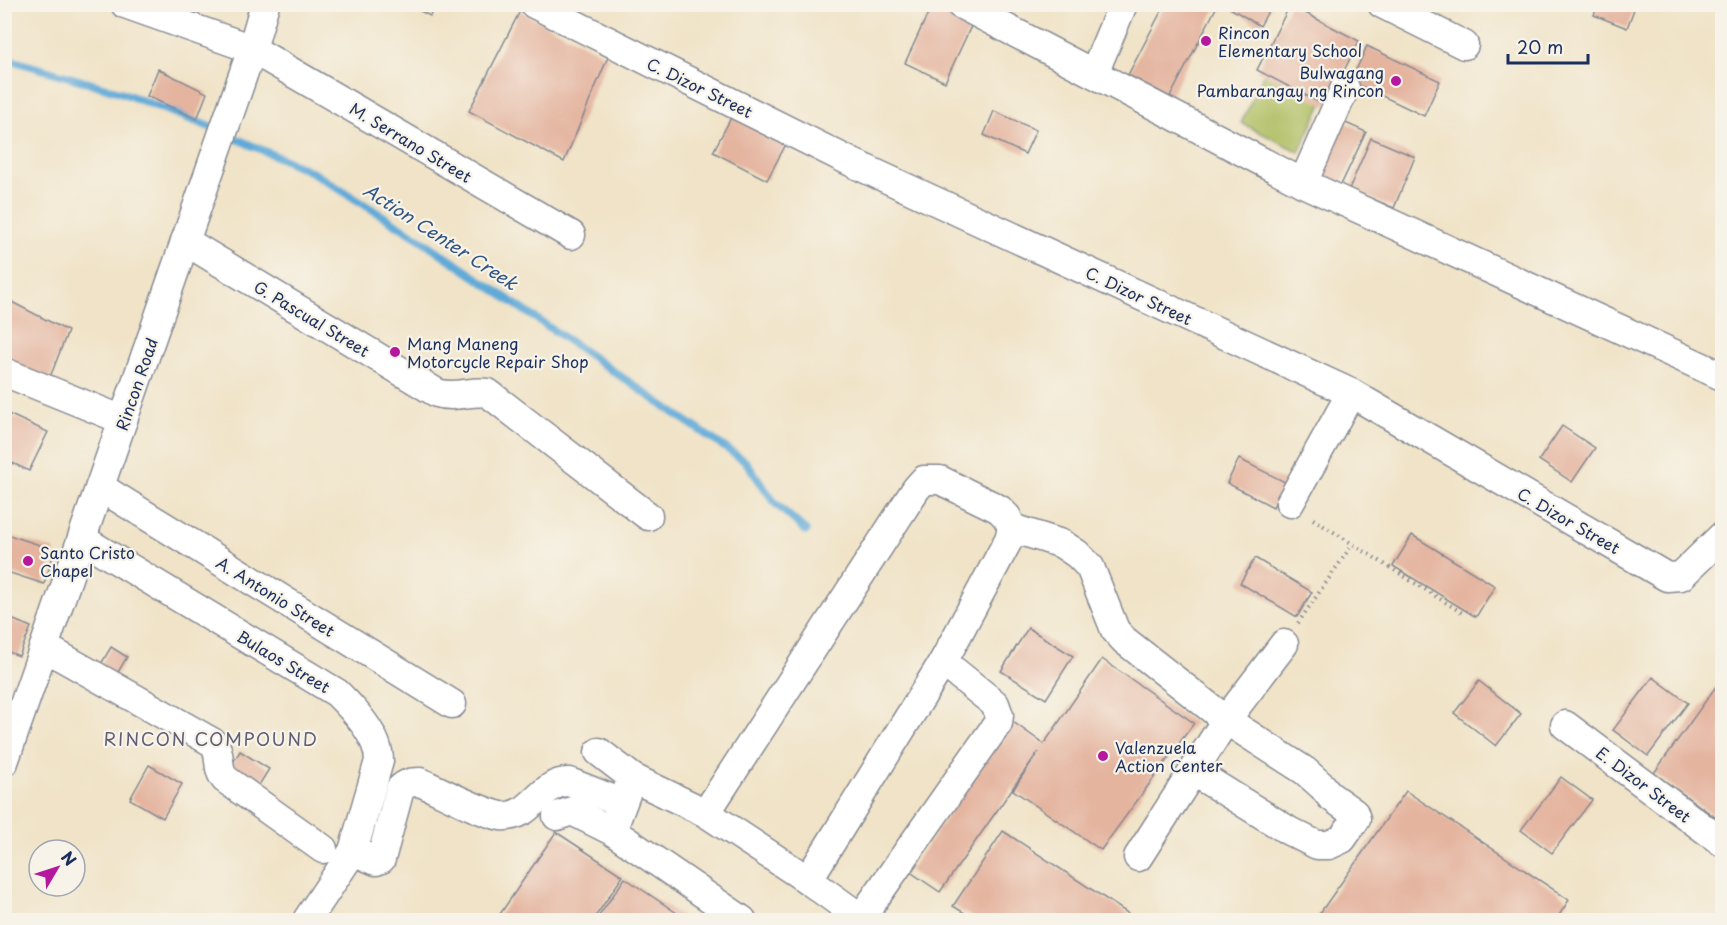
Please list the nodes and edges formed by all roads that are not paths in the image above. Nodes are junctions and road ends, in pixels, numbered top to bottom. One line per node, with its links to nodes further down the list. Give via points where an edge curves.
1 (125, 4): 8 (street, M. Serrano Street)
2 (264, 4): 8 (street, Rincon Road)
3 (534, 4): 16 (street, C. Dizor Street, via 855,164)
4 (960, 4): 9 (street)
5 (1123, 4): 9 (street)
6 (1382, 4): 7 (street)
7 (1464, 45)
8 (252, 49): 12 (street, M. Serrano Street); 13 (street, Rincon Road)
9 (1094, 73): 11 (street)
10 (1345, 88): 11 (street)
11 (1303, 183): 15 (street)
12 (571, 236)
13 (185, 241): 17 (street, Rincon Road); 20 (street, G. Pascual Street, via 437,393 448,397 488,393)
14 (4, 372): 17 (street)
15 (1722, 376)
16 (1351, 393): 19 (street); 22 (street, C. Dizor Street, via 1667,577 1681,576)
17 (123, 420): 18 (street, Rincon Road)
18 (100, 487): 23 (street, Rincon Road); 27 (street, A. Antonio Street)
19 (1290, 503)
20 (648, 516)
21 (1012, 528): 26 (street); 28 (street, via 1062,544 1077,554 1090,567 1115,630); 34 (street, via 999,509 940,480 924,480)
22 (1722, 536)
23 (82, 539): 25 (street, Rincon Road); 39 (street, Bulaos Street, via 338,693 353,709 379,749 379,761)
24 (1284, 644): 28 (street)
25 (44, 646): 31 (street, Rincon Road); 38 (street, via 212,742 219,752 218,768 225,779)
26 (944, 662): 41 (street); 42 (street, via 995,704 998,723)
27 (452, 704)
28 (1226, 720): 32 (street); 32 (street, via 1305,771 1356,819 1342,839 1317,845)
29 (1565, 725): 37 (street, E. Dizor Street)
30 (599, 752): 33 (street)
31 (4, 762)
32 (1194, 772): 40 (street)
33 (627, 791): 34 (street); 36 (street); 39 (street, via 560,782 523,811 502,816 413,782 400,789 381,859 376,861)
34 (706, 813): 41 (street)
35 (557, 816): 36 (street, via 572,811)
36 (612, 831): 44 (street)
37 (1722, 842)
38 (323, 849)
39 (353, 851): 43 (street, Bulaos Street)
40 (1138, 857)
41 (808, 880): 42 (street)
42 (862, 919)
43 (307, 921)
44 (742, 921)

